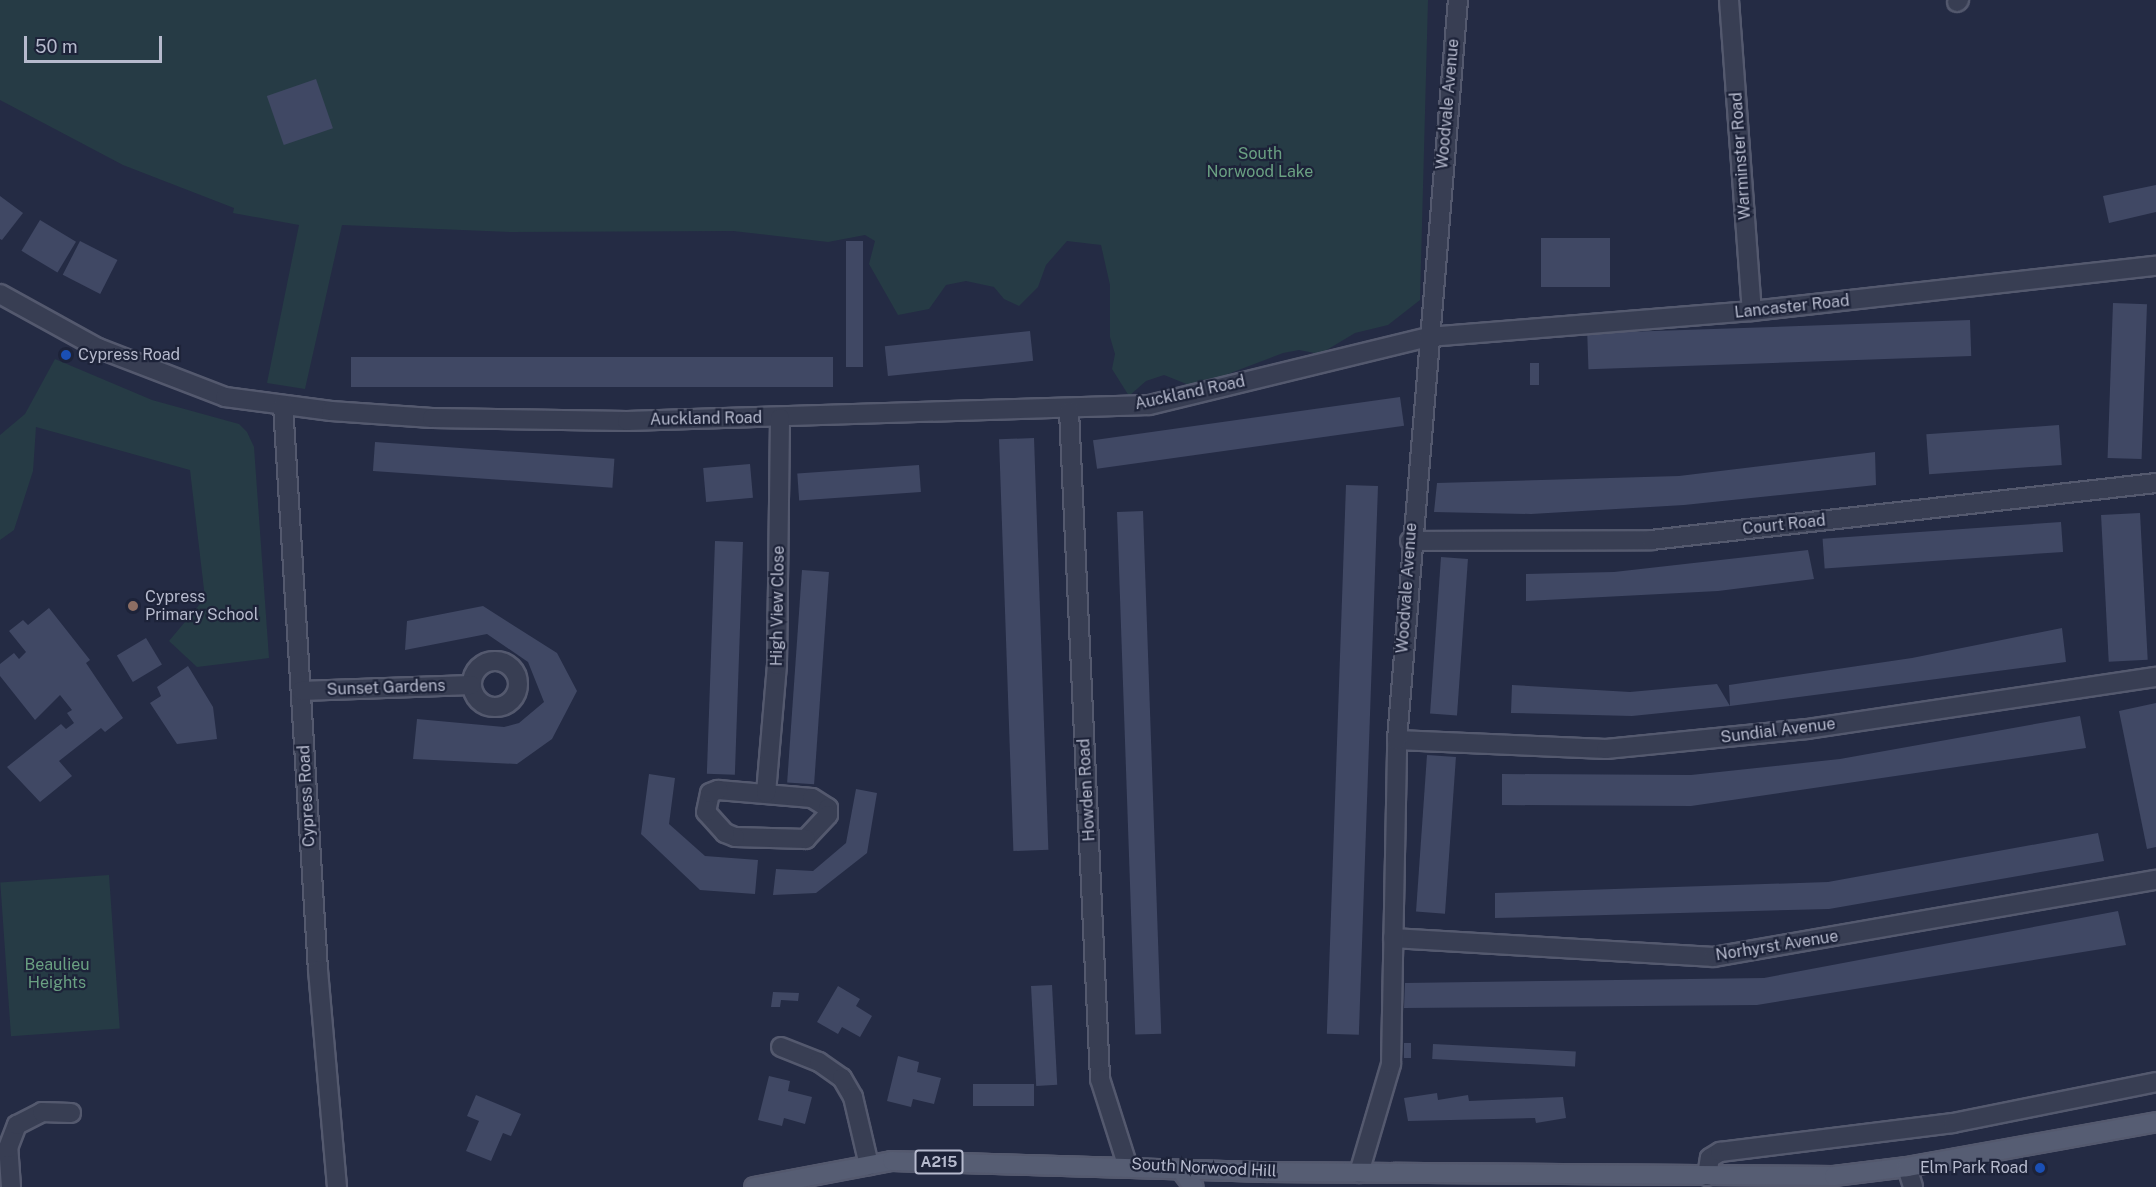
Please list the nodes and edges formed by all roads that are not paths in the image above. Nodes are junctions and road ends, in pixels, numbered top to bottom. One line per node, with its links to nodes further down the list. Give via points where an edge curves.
1 (1458, 0): 6 (street, Woodvale Avenue)
2 (1729, 0): 5 (street, Warminster Road)
3 (2156, 266): 5 (street, Lancaster Road)
4 (0, 294): 7 (street, Auckland Road, via 140,366 225,397)
5 (1752, 311): 6 (street, Lancaster Road)
6 (1428, 337): 8 (street, Auckland Road, via 1149,405); 11 (street, Woodvale Avenue)
7 (283, 405): 9 (street, Auckland Road, via 432,418); 14 (street, Cypress Road)
8 (1069, 411): 9 (street, Auckland Road); 23 (street, Howden Road, via 1100,1079)
9 (780, 418): 16 (street, High View Close, via 777,665)
10 (2156, 483): 11 (street, Court Road, via 1651,540)
11 (1410, 541): 15 (street, Woodvale Avenue)
12 (2156, 677): 15 (street, Sundial Avenue, via 1806,729 1606,749)
13 (471, 685): 14 (street, Sunset Gardens)
14 (301, 691): 31 (street, Cypress Road)
15 (1397, 740): 18 (street, Woodvale Avenue)
16 (766, 793): 16 (street, via 822,802 828,815 815,834 796,840 735,837 725,833 706,812 710,793)
17 (2156, 880): 18 (street, Norhyrst Avenue, via 1713,957)
18 (1394, 938): 28 (street, Woodvale Avenue, via 1391,1064)
19 (781, 1047): 24 (street, via 819,1062 842,1078 853,1097)
20 (2156, 1082): 29 (street, via 1953,1123 1720,1152 1710,1158)
21 (71, 1113): 30 (street, via 42,1113 17,1125 8,1148)
22 (2156, 1122): 25 (main road, South Norwood Hill / A215)
23 (1126, 1164): 24 (main road, South Norwood Hill / A215, via 892,1161); 26 (main road, South Norwood Hill / A215)
24 (869, 1165): 32 (main road, South Norwood Hill / A215)
25 (1907, 1167): 29 (main road, South Norwood Hill / A215, via 1834,1176); 35 (street)
26 (1181, 1170): 27 (main road, South Norwood Hill / A215); 33 (main road)
27 (1267, 1172): 28 (main road, South Norwood Hill / A215); 34 (main road)
28 (1359, 1173): 29 (main road, South Norwood Hill / A215)
29 (1707, 1176)
30 (11, 1187)
31 (337, 1187)
32 (754, 1187)
33 (1194, 1187)
34 (1243, 1187)
35 (1913, 1187)

